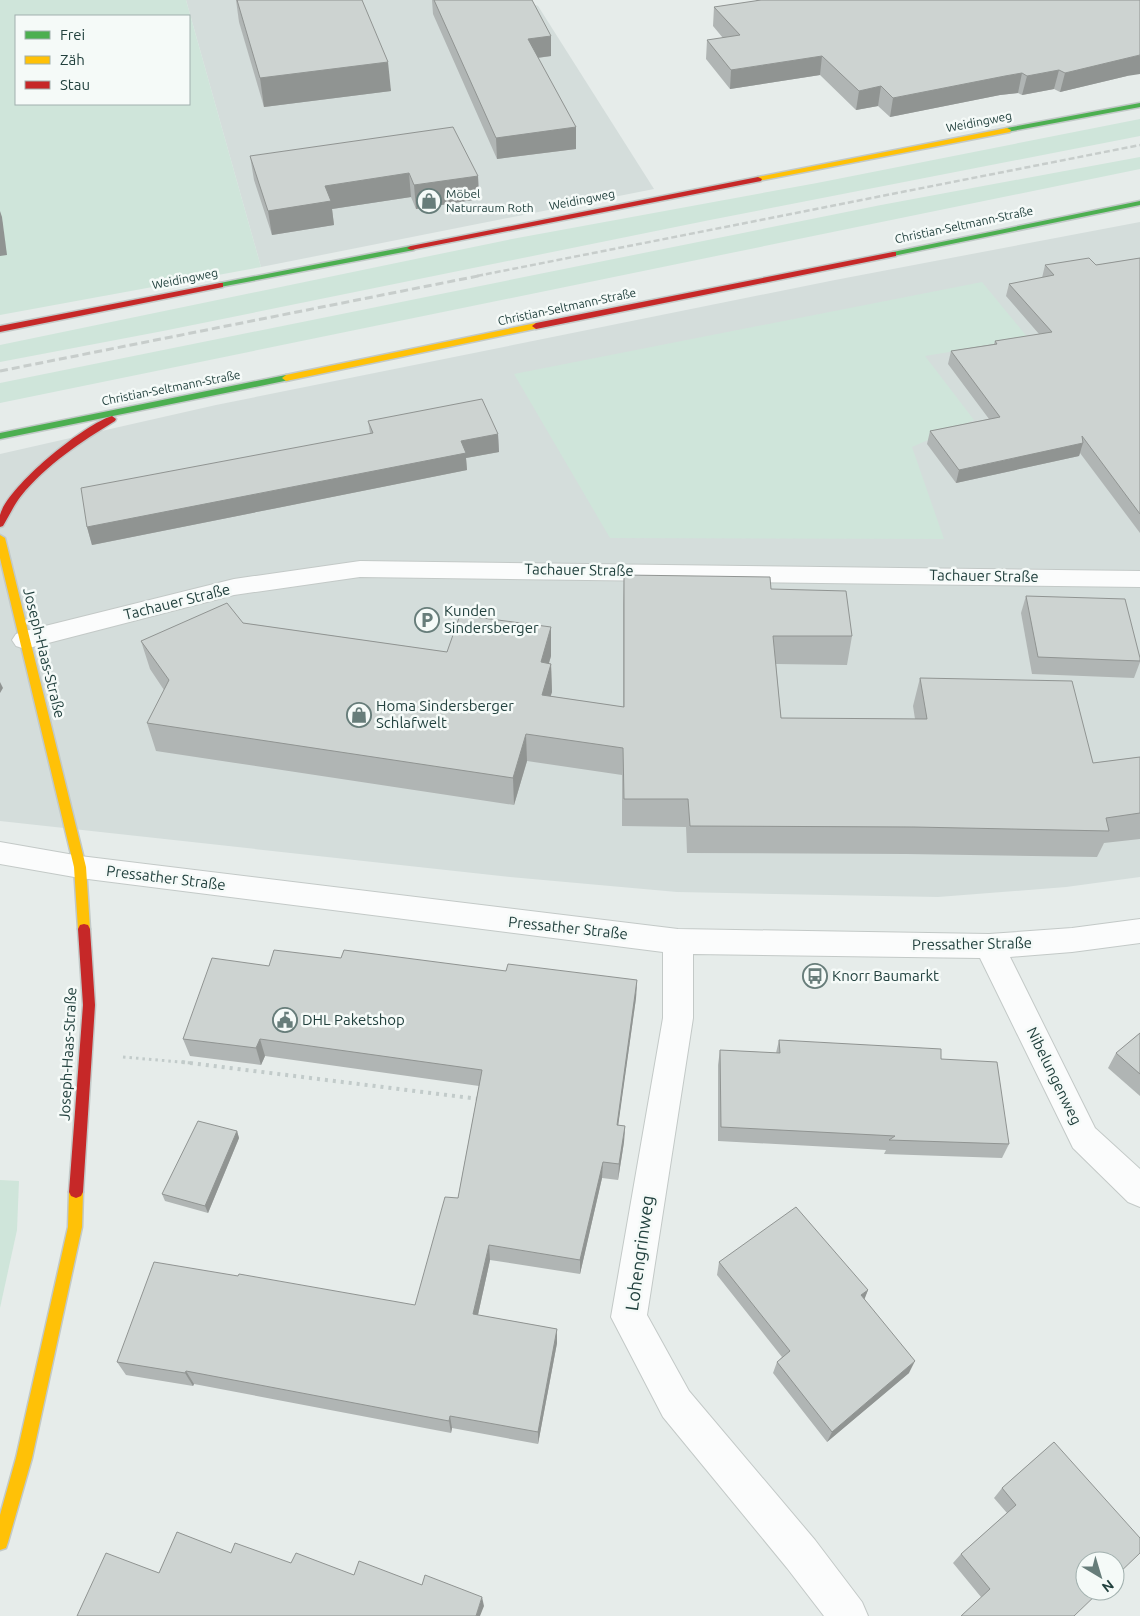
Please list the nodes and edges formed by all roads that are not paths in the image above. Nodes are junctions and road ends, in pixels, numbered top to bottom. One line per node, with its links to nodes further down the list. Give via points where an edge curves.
1 (1140, 105): 3 (street, Weidingweg)
2 (1140, 203): 4 (street, Christian-Seltmann-Straße)
3 (0, 329)
4 (126, 411): 5 (street, Christian-Seltmann-Straße); 6 (street, via 48,464 20,492)
5 (0, 436)
6 (0, 524)
7 (0, 538): 9 (street, Joseph-Haas-Straße)
8 (1140, 579): 9 (street, Tachauer Straße, via 360,568 234,587)
9 (25, 640): 11 (street, Joseph-Haas-Straße)
10 (0, 853): 11 (street, Pressather Straße)
11 (80, 867): 13 (street, Pressather Straße); 16 (street, Joseph-Haas-Straße, via 89,1005 75,1227 24,1458)
12 (1140, 931): 14 (street, Pressather Straße)
13 (678, 941): 14 (street, Pressather Straße); 17 (street, Lohengrinweg, via 678,1018 629,1317 676,1404 801,1554)
14 (989, 946): 15 (street, Nibelungenweg, via 1084,1138)
15 (1140, 1191)
16 (0, 1542)
17 (848, 1616)

